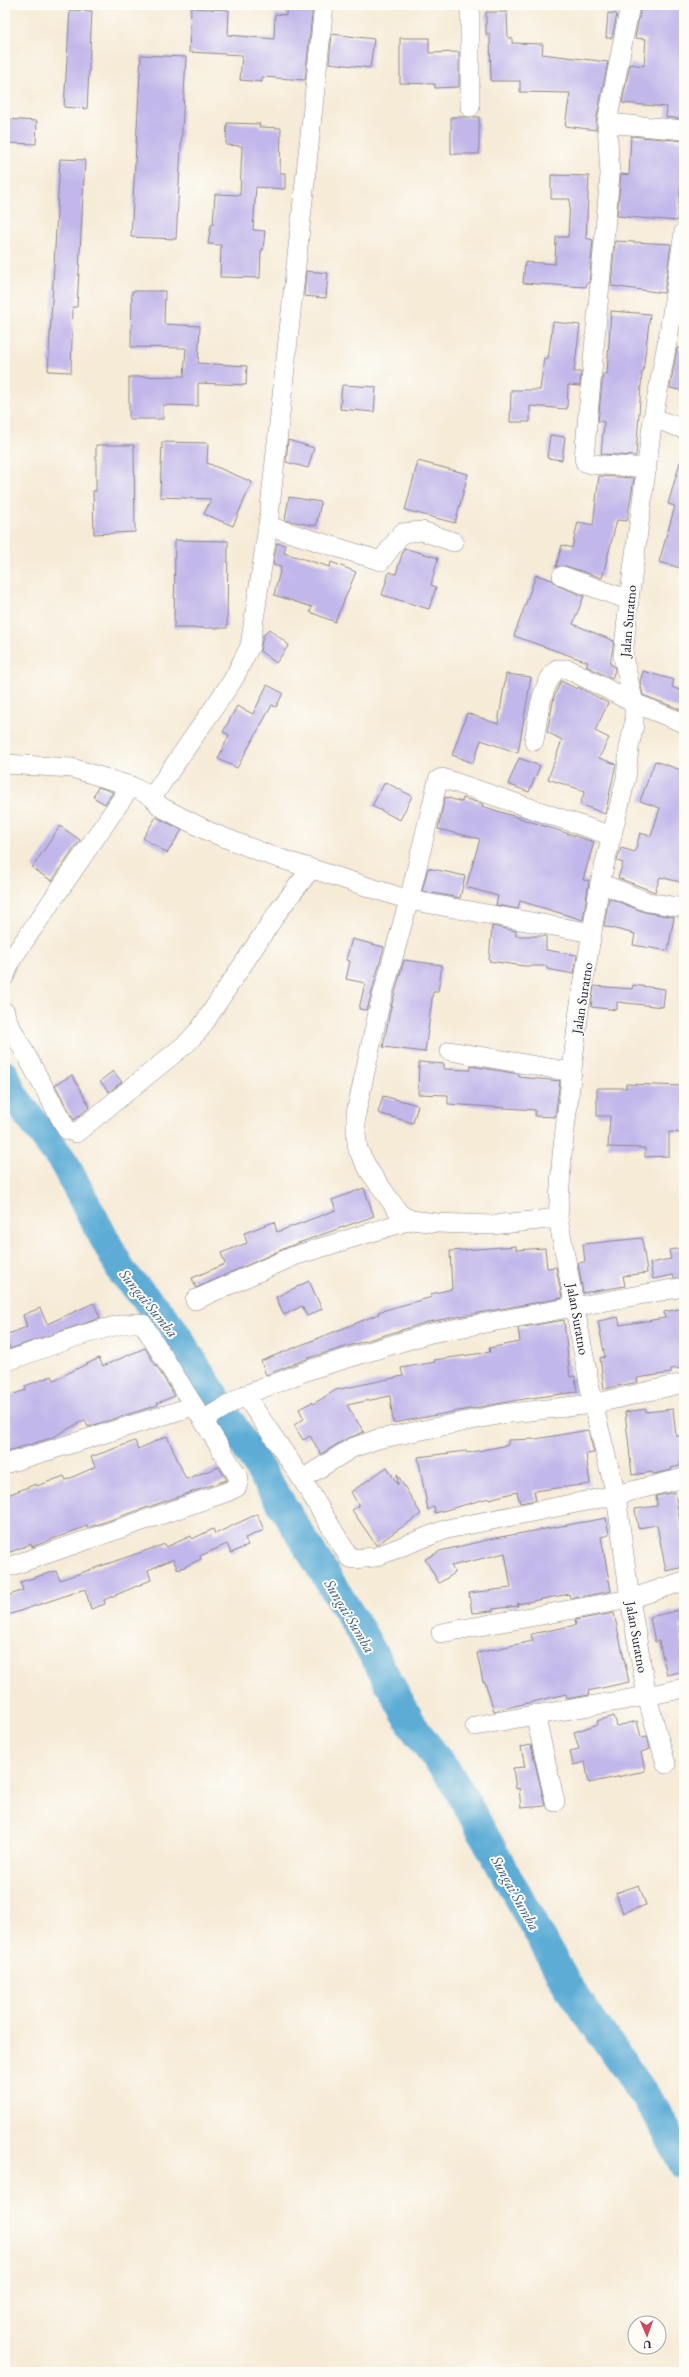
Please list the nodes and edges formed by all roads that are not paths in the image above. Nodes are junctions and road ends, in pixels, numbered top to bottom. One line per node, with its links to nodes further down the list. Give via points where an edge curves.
1 (324, 5): 11 (street)
2 (470, 5): 4 (street)
3 (630, 5): 5 (street)
4 (470, 107)
5 (607, 123): 6 (street); 10 (street, via 610,175 584,458 585,462 590,464)
6 (684, 130)
7 (684, 232): 8 (street, Jalan Suratno)
8 (653, 418): 9 (street); 10 (street, Jalan Suratno)
9 (684, 429)
10 (647, 468): 14 (street, Jalan Suratno)
11 (268, 526): 12 (street, via 381,561 402,533 422,531); 20 (street, via 248,651 233,680)
12 (454, 542)
13 (562, 576): 14 (street)
14 (629, 600): 15 (street, Jalan Suratno, via 623,657)
15 (634, 703): 16 (street); 17 (street, via 568,669 557,669 552,674 540,705); 21 (street, Jalan Suratno, via 634,724 626,778)
16 (684, 723)
17 (534, 741)
18 (5, 764): 19 (street, via 72,768)
19 (131, 786): 20 (street); 27 (street, via 11,960)
20 (152, 797): 22 (street, via 161,807 210,832 269,856)
21 (612, 836): 23 (street, Jalan Suratno); 24 (street, via 440,778)
22 (311, 868): 24 (street); 28 (street, via 279,910 200,1029 187,1043 76,1133 67,1130)
23 (600, 883): 25 (street, via 648,902); 26 (street, Jalan Suratno)
24 (409, 900): 26 (street); 32 (street, via 379,1008 356,1112 356,1134 358,1150 370,1172 400,1214)
25 (684, 908)
26 (592, 933): 30 (street, Jalan Suratno)
27 (5, 976)
28 (5, 1012)
29 (450, 1051): 30 (street)
30 (572, 1072): 31 (street, Jalan Suratno, via 560,1176)
31 (558, 1218): 32 (street, via 492,1225); 35 (street, Jalan Suratno)
32 (410, 1220): 34 (street, via 294,1256)
33 (678, 1288): 35 (street)
34 (195, 1300)
35 (576, 1308): 38 (street, via 430,1333 312,1369); 39 (street, Jalan Suratno)
36 (5, 1362): 40 (street, via 97,1331 136,1321 143,1324)
37 (684, 1383): 39 (street)
38 (240, 1397): 40 (street); 43 (street)
39 (593, 1404): 43 (street, via 502,1414 378,1439 352,1448); 44 (street, Jalan Suratno)
40 (203, 1414): 41 (street); 45 (street, via 239,1478 238,1487)
41 (5, 1464)
42 (684, 1478): 44 (street)
43 (302, 1479): 44 (street, via 349,1557 353,1559 375,1557 447,1529)
44 (616, 1495): 47 (street, Jalan Suratno)
45 (11, 1566)
46 (684, 1581): 47 (street)
47 (630, 1599): 48 (street); 50 (street, Jalan Suratno)
48 (441, 1633)
49 (684, 1688): 50 (street)
50 (647, 1697): 51 (street); 53 (street, Jalan Suratno)
51 (535, 1714): 52 (street); 54 (street)
52 (475, 1726)
53 (666, 1764)
54 (555, 1802)

